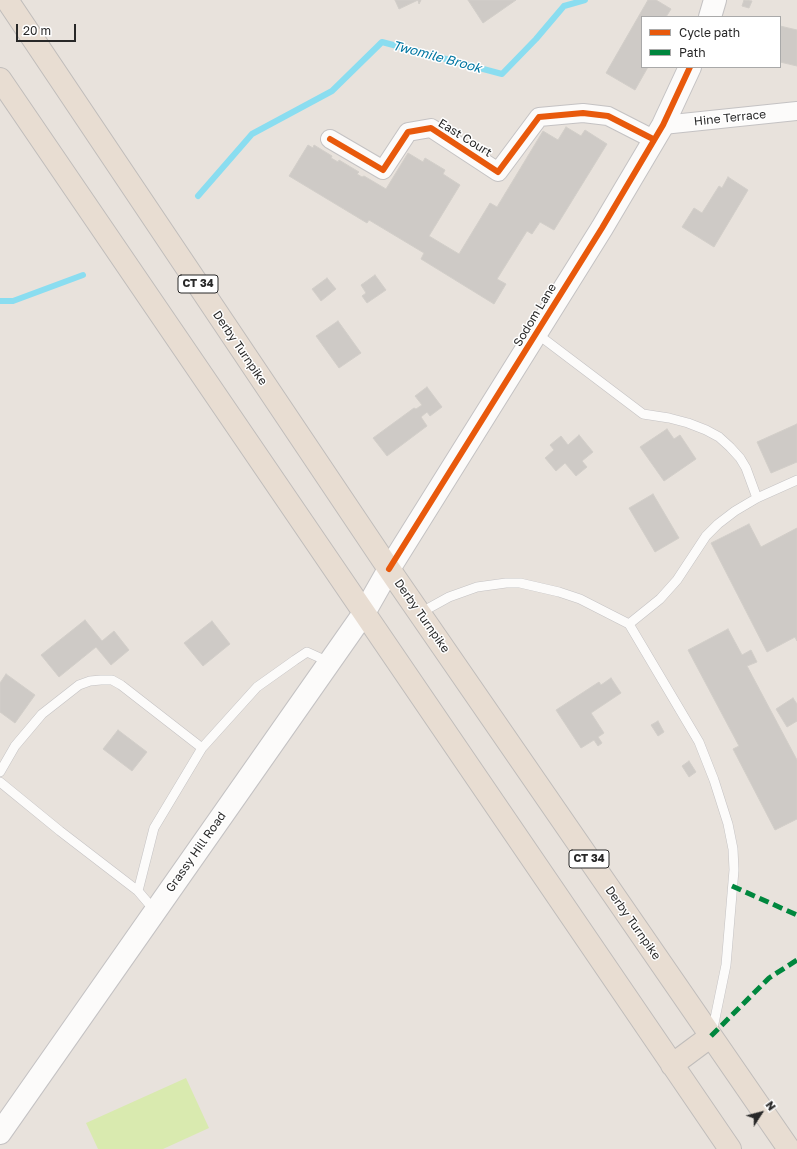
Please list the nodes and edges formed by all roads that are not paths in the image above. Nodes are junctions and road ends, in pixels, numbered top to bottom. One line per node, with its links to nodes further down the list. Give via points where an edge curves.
1 (7, 0): 12 (highway, Derby Turnpike / CT 34)
2 (715, 0): 3 (main road)
3 (710, 16)
4 (690, 68): 7 (main road, Sodom Lane)
5 (0, 79): 13 (highway)
6 (797, 111): 7 (street, Hine Terrace)
7 (658, 132): 8 (street, East Court, via 608,116 583,112 539,117 498,172 430,128 408,132 383,170); 9 (main road, Sodom Lane, via 602,228)
8 (330, 139)
9 (535, 332): 11 (lane, via 643,414 688,423 719,437 740,458); 12 (main road, Sodom Lane, via 521,359)
10 (797, 480): 11 (lane)
11 (757, 498): 15 (lane, via 718,524 706,536 677,580 660,599)
12 (389, 569): 13 (main road, Grassy Hill Road); 14 (highway, Derby Turnpike / CT 34)
13 (364, 613): 16 (main road, Grassy Hill Road); 23 (highway)
14 (420, 613): 15 (lane, via 449,597 477,587 520,583 580,599); 22 (highway, Derby Turnpike / CT 34)
15 (629, 624): 22 (lane, via 699,742 728,824 734,870 726,965)
16 (329, 662): 17 (lane, via 307,652 295,660 257,687); 21 (main road, Grassy Hill Road)
17 (202, 748): 18 (lane, via 121,685 112,680 90,681 79,685 42,714 15,746); 20 (lane, via 154,828)
18 (0, 772)
19 (0, 782): 20 (lane)
20 (138, 891): 21 (lane)
21 (155, 911): 24 (main road, Grassy Hill Road)
22 (712, 1036): 23 (highway); 26 (highway, Derby Turnpike / CT 34)
23 (672, 1065): 25 (highway)
24 (0, 1133)
25 (730, 1149)
26 (789, 1149)

